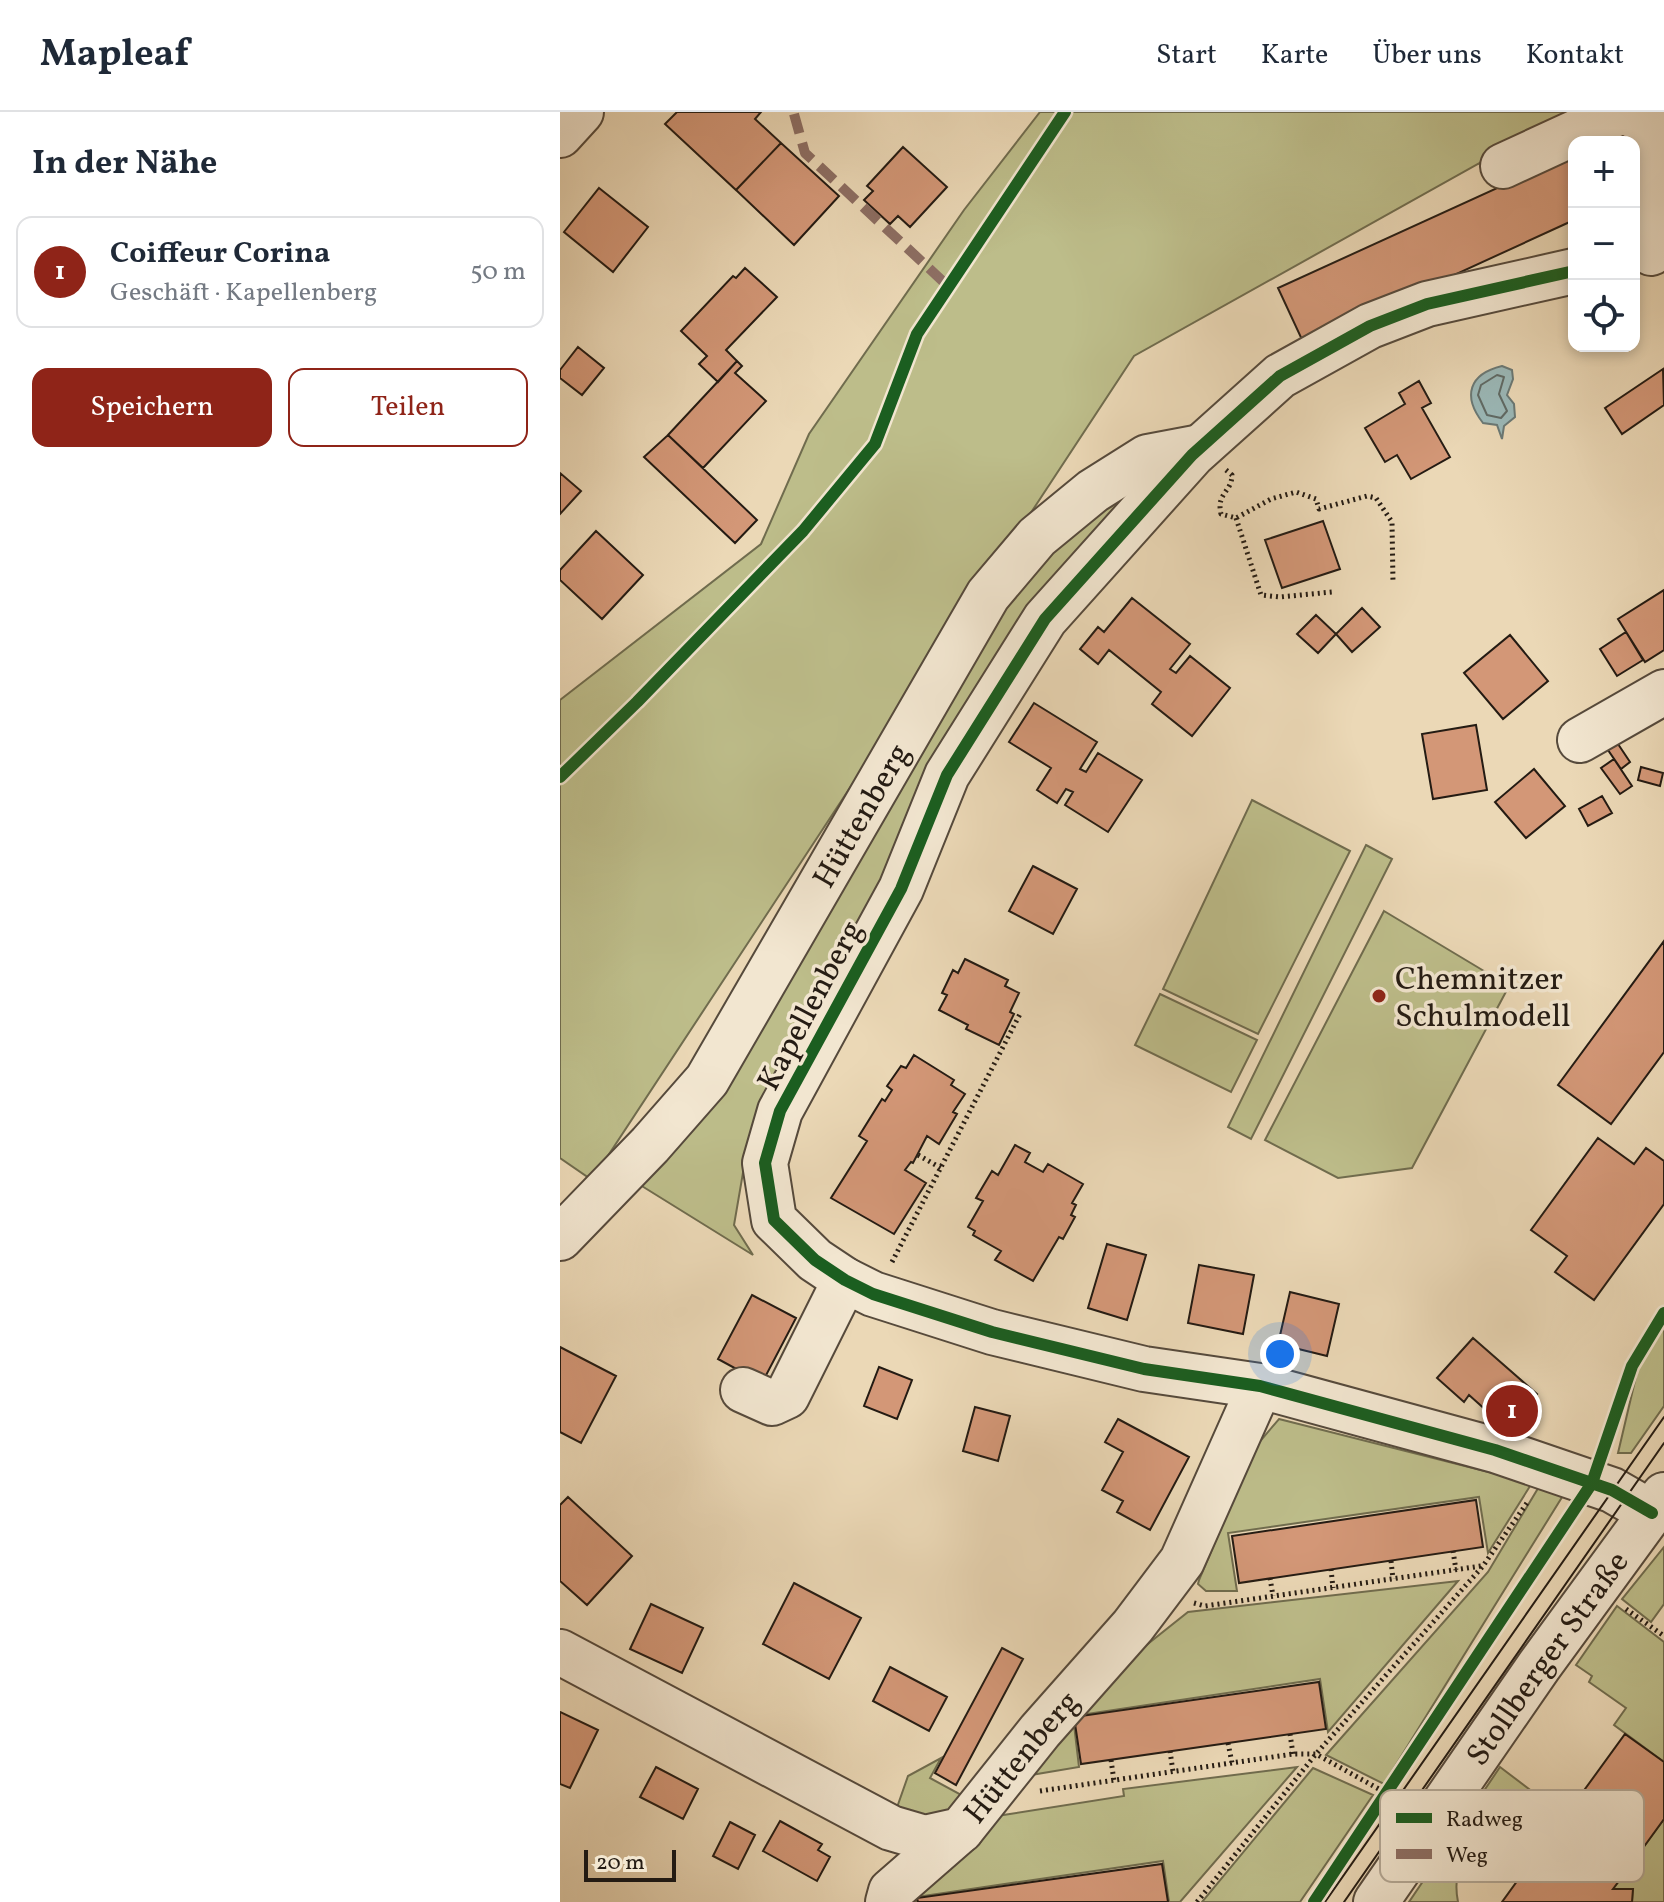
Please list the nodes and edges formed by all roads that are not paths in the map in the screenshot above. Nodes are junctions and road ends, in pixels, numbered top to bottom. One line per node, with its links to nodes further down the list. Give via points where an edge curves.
1 (581, 112): 4 (street)
2 (1620, 112): 5 (street)
3 (1627, 112): 6 (street, via 1648,124 1663,155 1647,206)
4 (560, 135)
5 (1503, 166)
6 (1650, 254)
7 (1568, 272): 8 (street, Kapellenberg, via 1427,304 1370,326 1280,376)
8 (1196, 451): 11 (street, Hüttenberg, via 1147,457 1093,491 1037,537 988,595 707,1080); 12 (street, Kapellenberg, via 1045,619 1020,658 947,775 901,889 780,1111 765,1163 774,1220 815,1260)
9 (1664, 692): 10 (street)
10 (1580, 740)
11 (560, 1238)
12 (859, 1287): 13 (street, Kapellenberg, via 992,1332 1129,1366); 14 (street, via 787,1396 772,1403)
13 (1260, 1386): 15 (street, Kapellenberg, via 1495,1450); 18 (street, Hüttenberg, via 1182,1561)
14 (743, 1390)
15 (1658, 1504): 17 (street, Stollberger Straße)
16 (560, 1652): 18 (street, Hüttenberg, via 891,1828 925,1838)
17 (1452, 1790)
18 (961, 1830): 20 (street, via 891,1891)
19 (1389, 1882): 21 (street, Stollberger Straße)
20 (888, 1902)
21 (1376, 1902)

